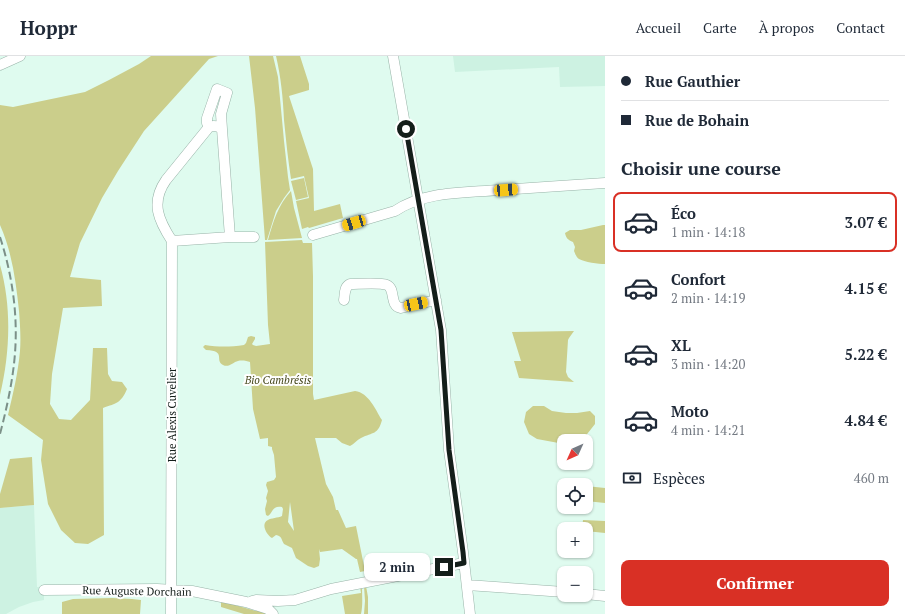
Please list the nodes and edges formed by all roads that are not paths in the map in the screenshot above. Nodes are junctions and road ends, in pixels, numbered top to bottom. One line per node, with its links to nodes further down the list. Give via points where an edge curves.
1 (20, 56): 3 (street)
2 (393, 56): 7 (street)
3 (0, 65)
4 (209, 127): 5 (street, via 216,126); 5 (street, via 207,118 217,89 227,93 221,114); 11 (street, via 166,180 160,192 158,215)
5 (222, 129): 9 (street)
6 (605, 183): 7 (street, via 445,194)
7 (419, 200): 8 (street); 13 (street)
8 (313, 235)
9 (230, 237): 10 (street); 11 (street)
10 (254, 237)
11 (172, 241): 17 (street, Rue Alexis Cuvelier)
12 (344, 300): 13 (street, via 345,290 350,284 388,286 391,288 395,305 401,308)
13 (436, 300): 14 (street, via 441,330 449,450)
14 (464, 563): 15 (street); 21 (street, via 330,589)
15 (467, 585): 18 (street); 26 (street)
16 (44, 590): 17 (street, Rue Auguste Dorchain)
17 (172, 590): 22 (street, Rue Auguste Dorchain, via 200,592); 23 (street, Rue Alexis Cuvelier)
18 (557, 591)
19 (593, 595): 20 (street)
20 (605, 596)
21 (295, 600): 22 (street); 25 (street)
22 (246, 602): 24 (street, Rue Auguste Dorchain, via 268,609)
23 (171, 614)
24 (273, 614)
25 (278, 614)
26 (470, 614)

